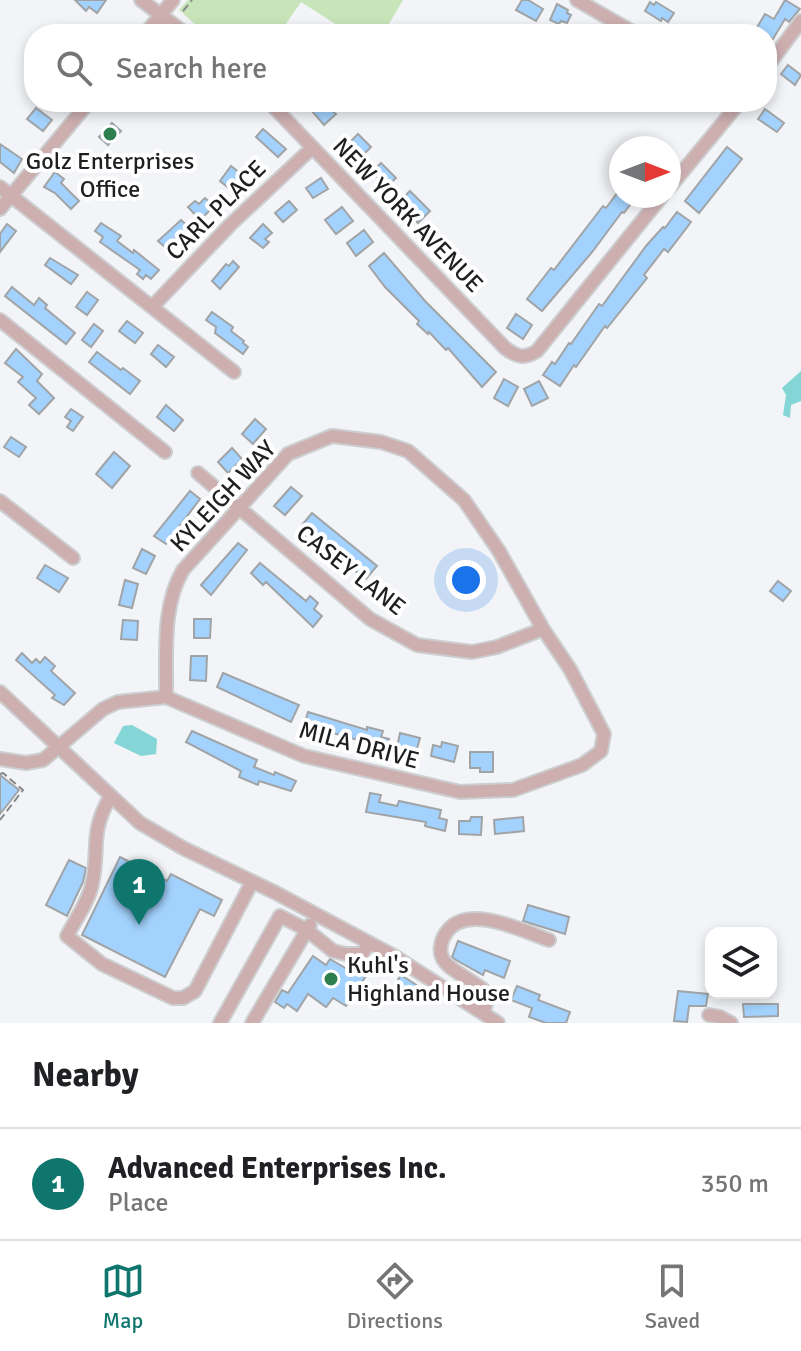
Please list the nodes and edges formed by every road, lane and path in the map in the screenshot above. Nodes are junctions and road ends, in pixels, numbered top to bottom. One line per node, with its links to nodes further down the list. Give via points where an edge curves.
1 (141, 0): 6 (street)
2 (173, 0): 6 (street)
3 (192, 0): 5 (path)
4 (577, 0): 10 (street)
5 (183, 11)
6 (160, 15): 8 (street); 9 (street)
7 (801, 21): 11 (street)
8 (153, 24)
9 (172, 24)
10 (619, 24)
11 (777, 53)
12 (81, 112): 18 (street)
13 (278, 112): 15 (street, NEW YORK AVENUE)
14 (732, 112): 16 (street)
15 (312, 148): 19 (street, NEW YORK AVENUE, via 517,357 537,351); 21 (street, CARL PLACE)
16 (681, 173)
17 (0, 187): 18 (street)
18 (11, 195): 20 (street); 21 (street)
19 (652, 208)
20 (0, 209)
21 (153, 306): 23 (street)
22 (0, 320): 24 (street)
23 (234, 372)
24 (165, 452)
25 (198, 473): 27 (street, CASEY LANE)
26 (0, 501): 28 (street)
27 (240, 508): 29 (street, CASEY LANE, via 370,619 417,645 472,652); 29 (street, KYLEIGH WAY, via 288,454 313,442 351,436 408,451 464,500); 31 (street, KYLEIGH WAY, via 176,582 169,614)
28 (73, 558)
29 (543, 629): 32 (street, KYLEIGH WAY)
30 (0, 692): 33 (street)
31 (166, 697): 32 (street, MILA DRIVE, via 304,756 460,792 513,790 565,772 601,751); 33 (street, MILA DRIVE, via 118,702 87,720)
32 (604, 734)
33 (58, 747): 34 (street, MILA DRIVE, via 33,763); 36 (street)
34 (0, 759)
35 (0, 774): 37 (path, via 23,790)
36 (110, 797): 38 (street, via 140,823); 38 (street, via 95,832 92,887 67,936 102,964 183,998 195,991)
37 (0, 820)
38 (252, 882): 39 (street)
39 (316, 915): 40 (street); 42 (street)
40 (307, 930): 42 (street, via 333,951 346,954 362,954); 45 (street, via 280,916); 46 (street)
41 (549, 940): 44 (street, via 486,919 457,923 447,930 442,957 489,995)
42 (369, 943): 44 (street)
43 (709, 1015): 47 (street)
44 (488, 1019)
45 (220, 1023)
46 (252, 1023)
47 (731, 1023)

